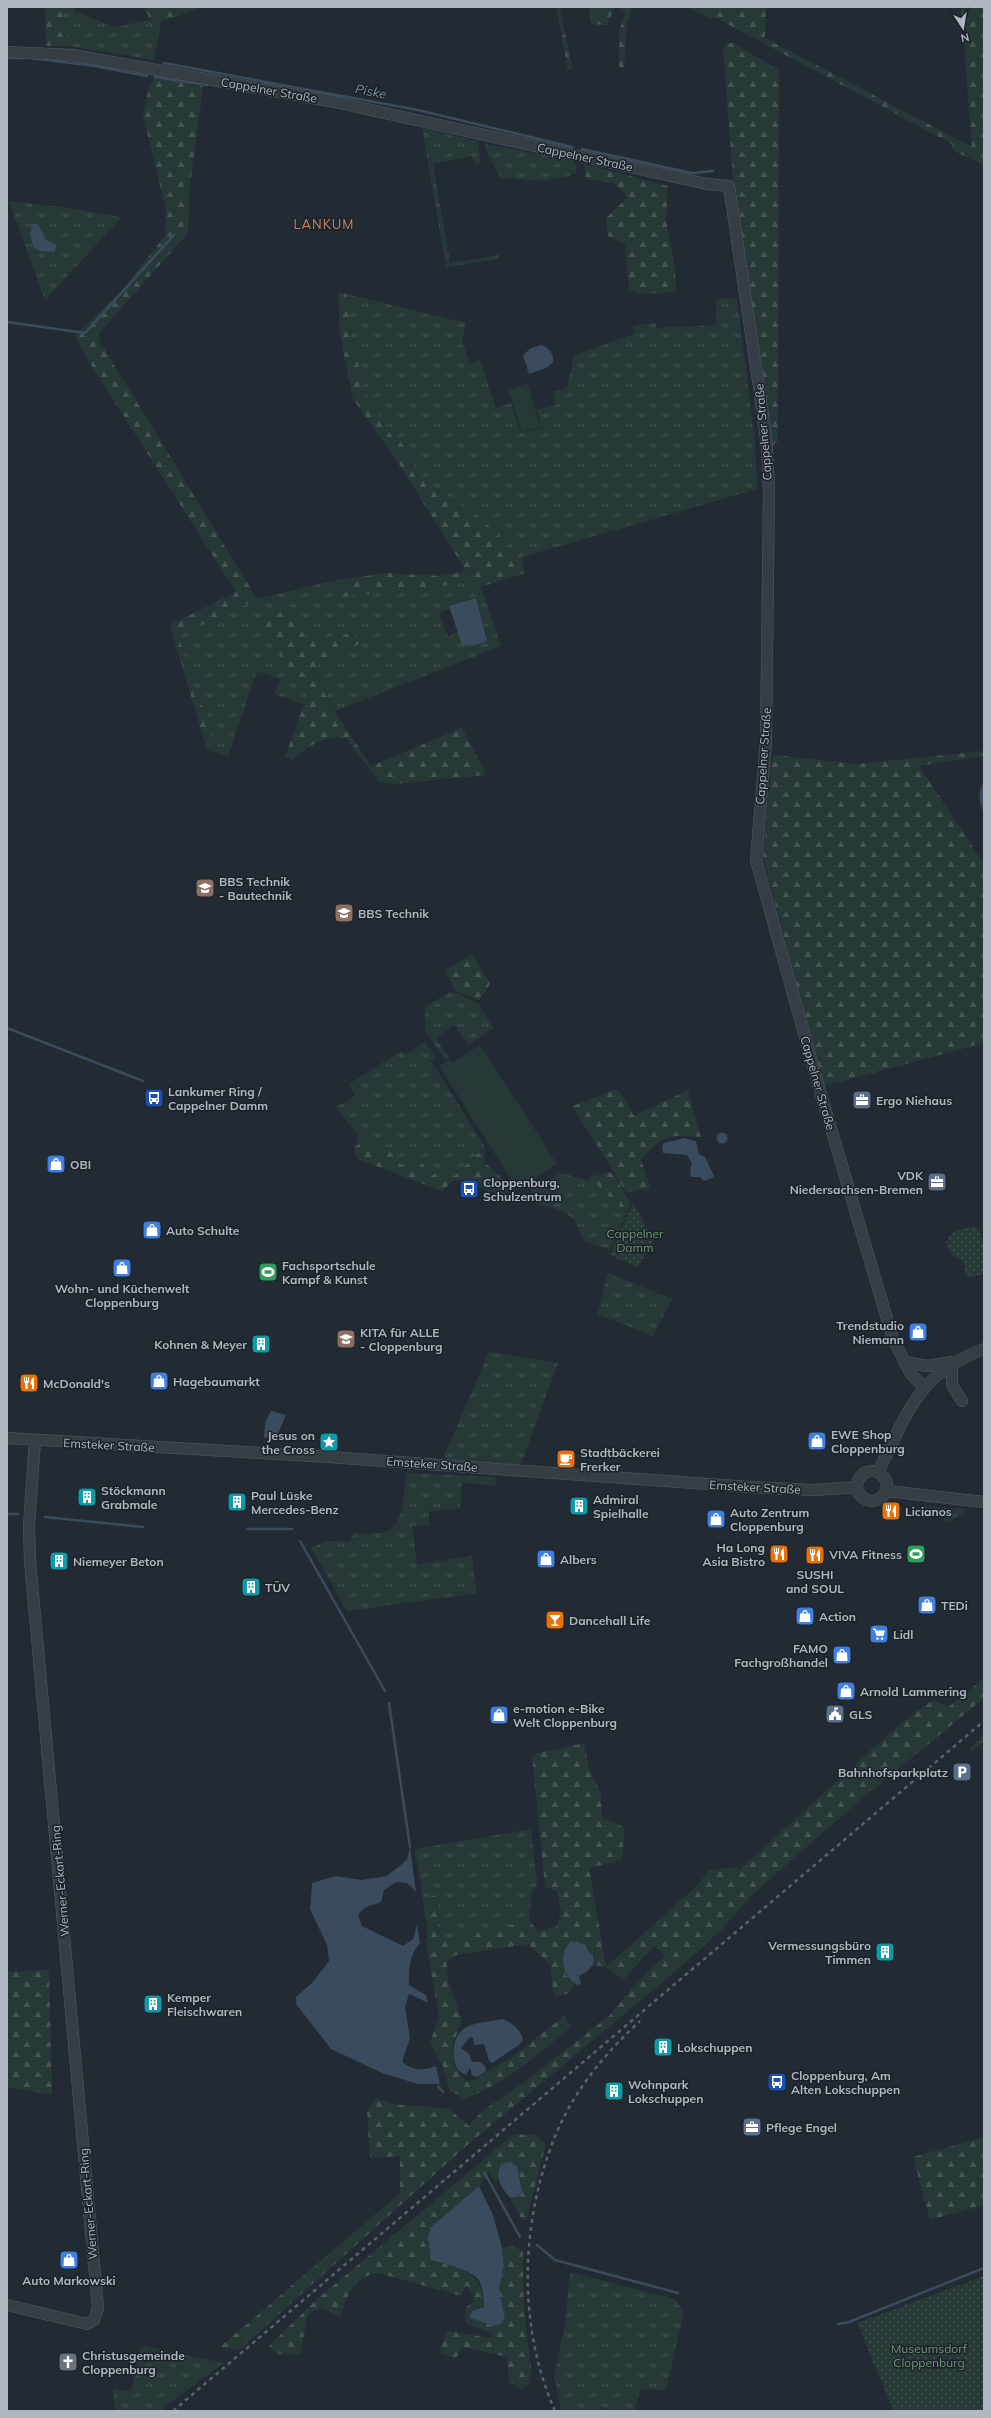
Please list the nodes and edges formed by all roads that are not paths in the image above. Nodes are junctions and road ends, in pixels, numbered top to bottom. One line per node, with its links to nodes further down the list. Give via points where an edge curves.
1 (7, 52): 4 (street, Cappelner Straße, via 73,55 335,102 707,184 729,186 767,446 769,491 766,740 756,860 893,1339)
2 (984, 1349): 3 (street)
3 (956, 1361): 4 (street, via 928,1366); 5 (street, via 934,1376); 6 (street, via 952,1385)
4 (904, 1362): 5 (street, Cappelner Straße, via 915,1380)
5 (924, 1387): 9 (street)
6 (962, 1401)
7 (7, 1438): 8 (street, Emsteker Straße)
8 (35, 1440): 10 (street, Emsteker Straße, via 345,1458 750,1487 815,1490); 13 (street, Werner-Eckart-Ring, via 29,1525 30,1560 98,2308 94,2320 87,2324)
9 (878, 1472): 10 (street, via 864,1473); 11 (street, via 887,1482)
10 (857, 1488): 11 (street, via 861,1496 868,1501 877,1501)
11 (887, 1492): 12 (street)
12 (984, 1502)
13 (7, 2305)

